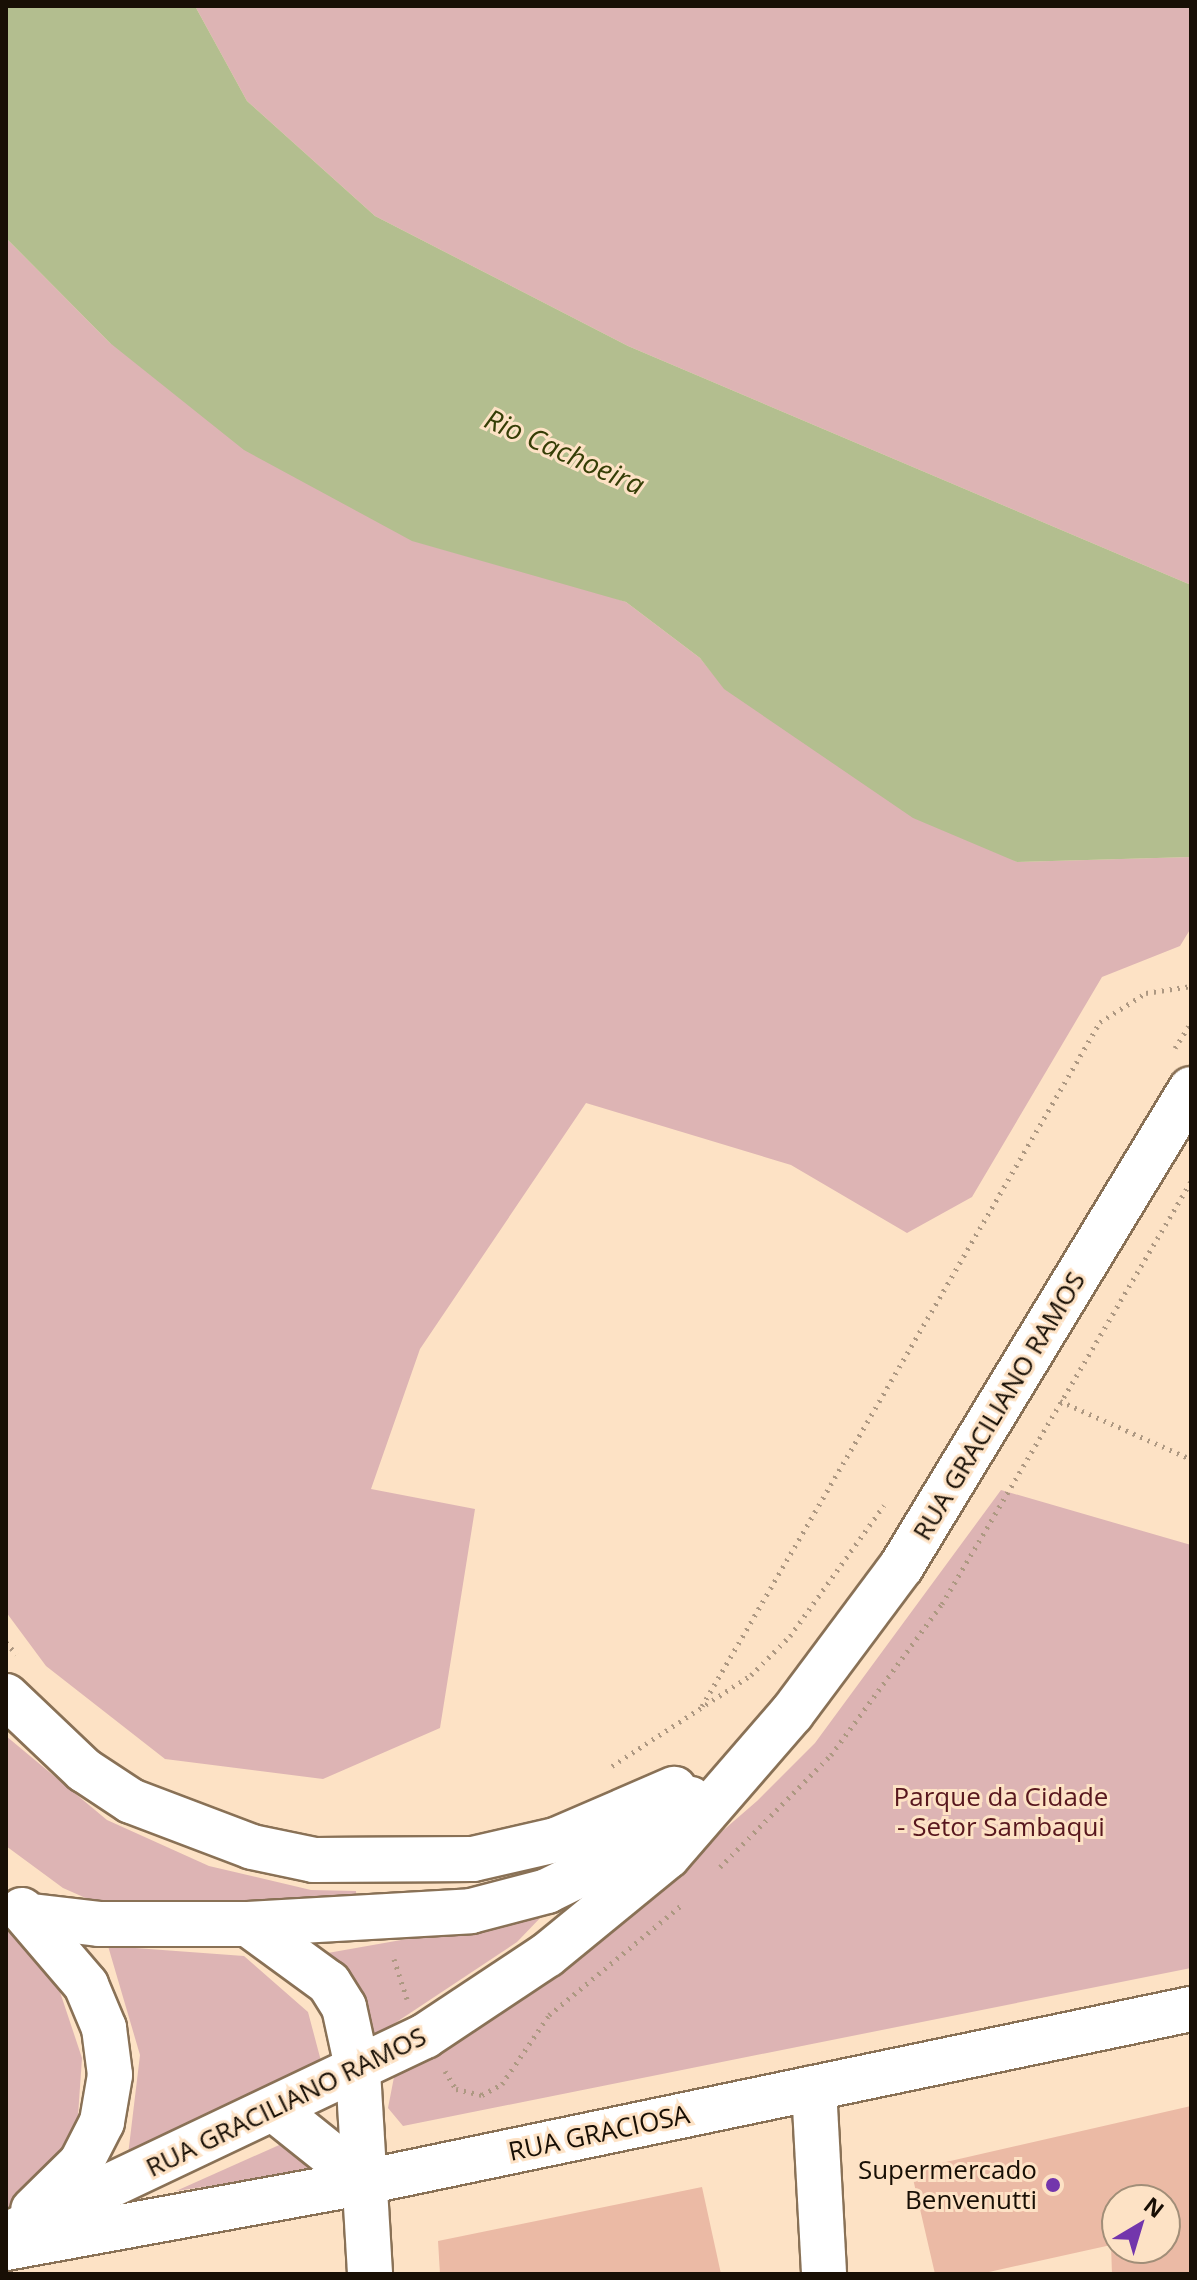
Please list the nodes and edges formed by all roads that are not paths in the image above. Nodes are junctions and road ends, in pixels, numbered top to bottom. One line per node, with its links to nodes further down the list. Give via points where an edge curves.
1 (1179, 1076): 3 (main road, RUA GRACILIANO RAMOS, via 901,1567)
2 (15, 1681): 4 (main road, via 84,1770 131,1801 252,1847 314,1860 473,1859 556,1840)
3 (792, 1713): 4 (main road, RUA GRACILIANO RAMOS); 8 (main road, RUA GRACILIANO RAMOS, via 699,1823 614,1903 480,2001)
4 (737, 1758): 6 (main road, RUA GRACILIANO RAMOS, via 660,1825 547,1891 471,1911)
5 (15, 1903): 6 (main road, RUA GRACILIANO RAMOS, via 99,1924); 12 (main road, via 86,1985 104,2028 110,2075 102,2122 81,2163)
6 (248, 1924): 8 (main road, via 329,1983 344,2007)
7 (1191, 2009): 9 (main road, RUA GRACIOSA)
8 (358, 2071): 10 (main road, RUA GRACILIANO RAMOS); 11 (main road)
9 (814, 2088): 11 (main road, RUA GRACIOSA); 15 (main road)
10 (275, 2110): 11 (main road); 12 (main road, RUA GRACILIANO RAMOS)
11 (365, 2182): 13 (main road, RUA GRACIOSA); 14 (main road)
12 (6, 2232)
13 (6, 2248)
14 (370, 2274)
15 (824, 2274)

